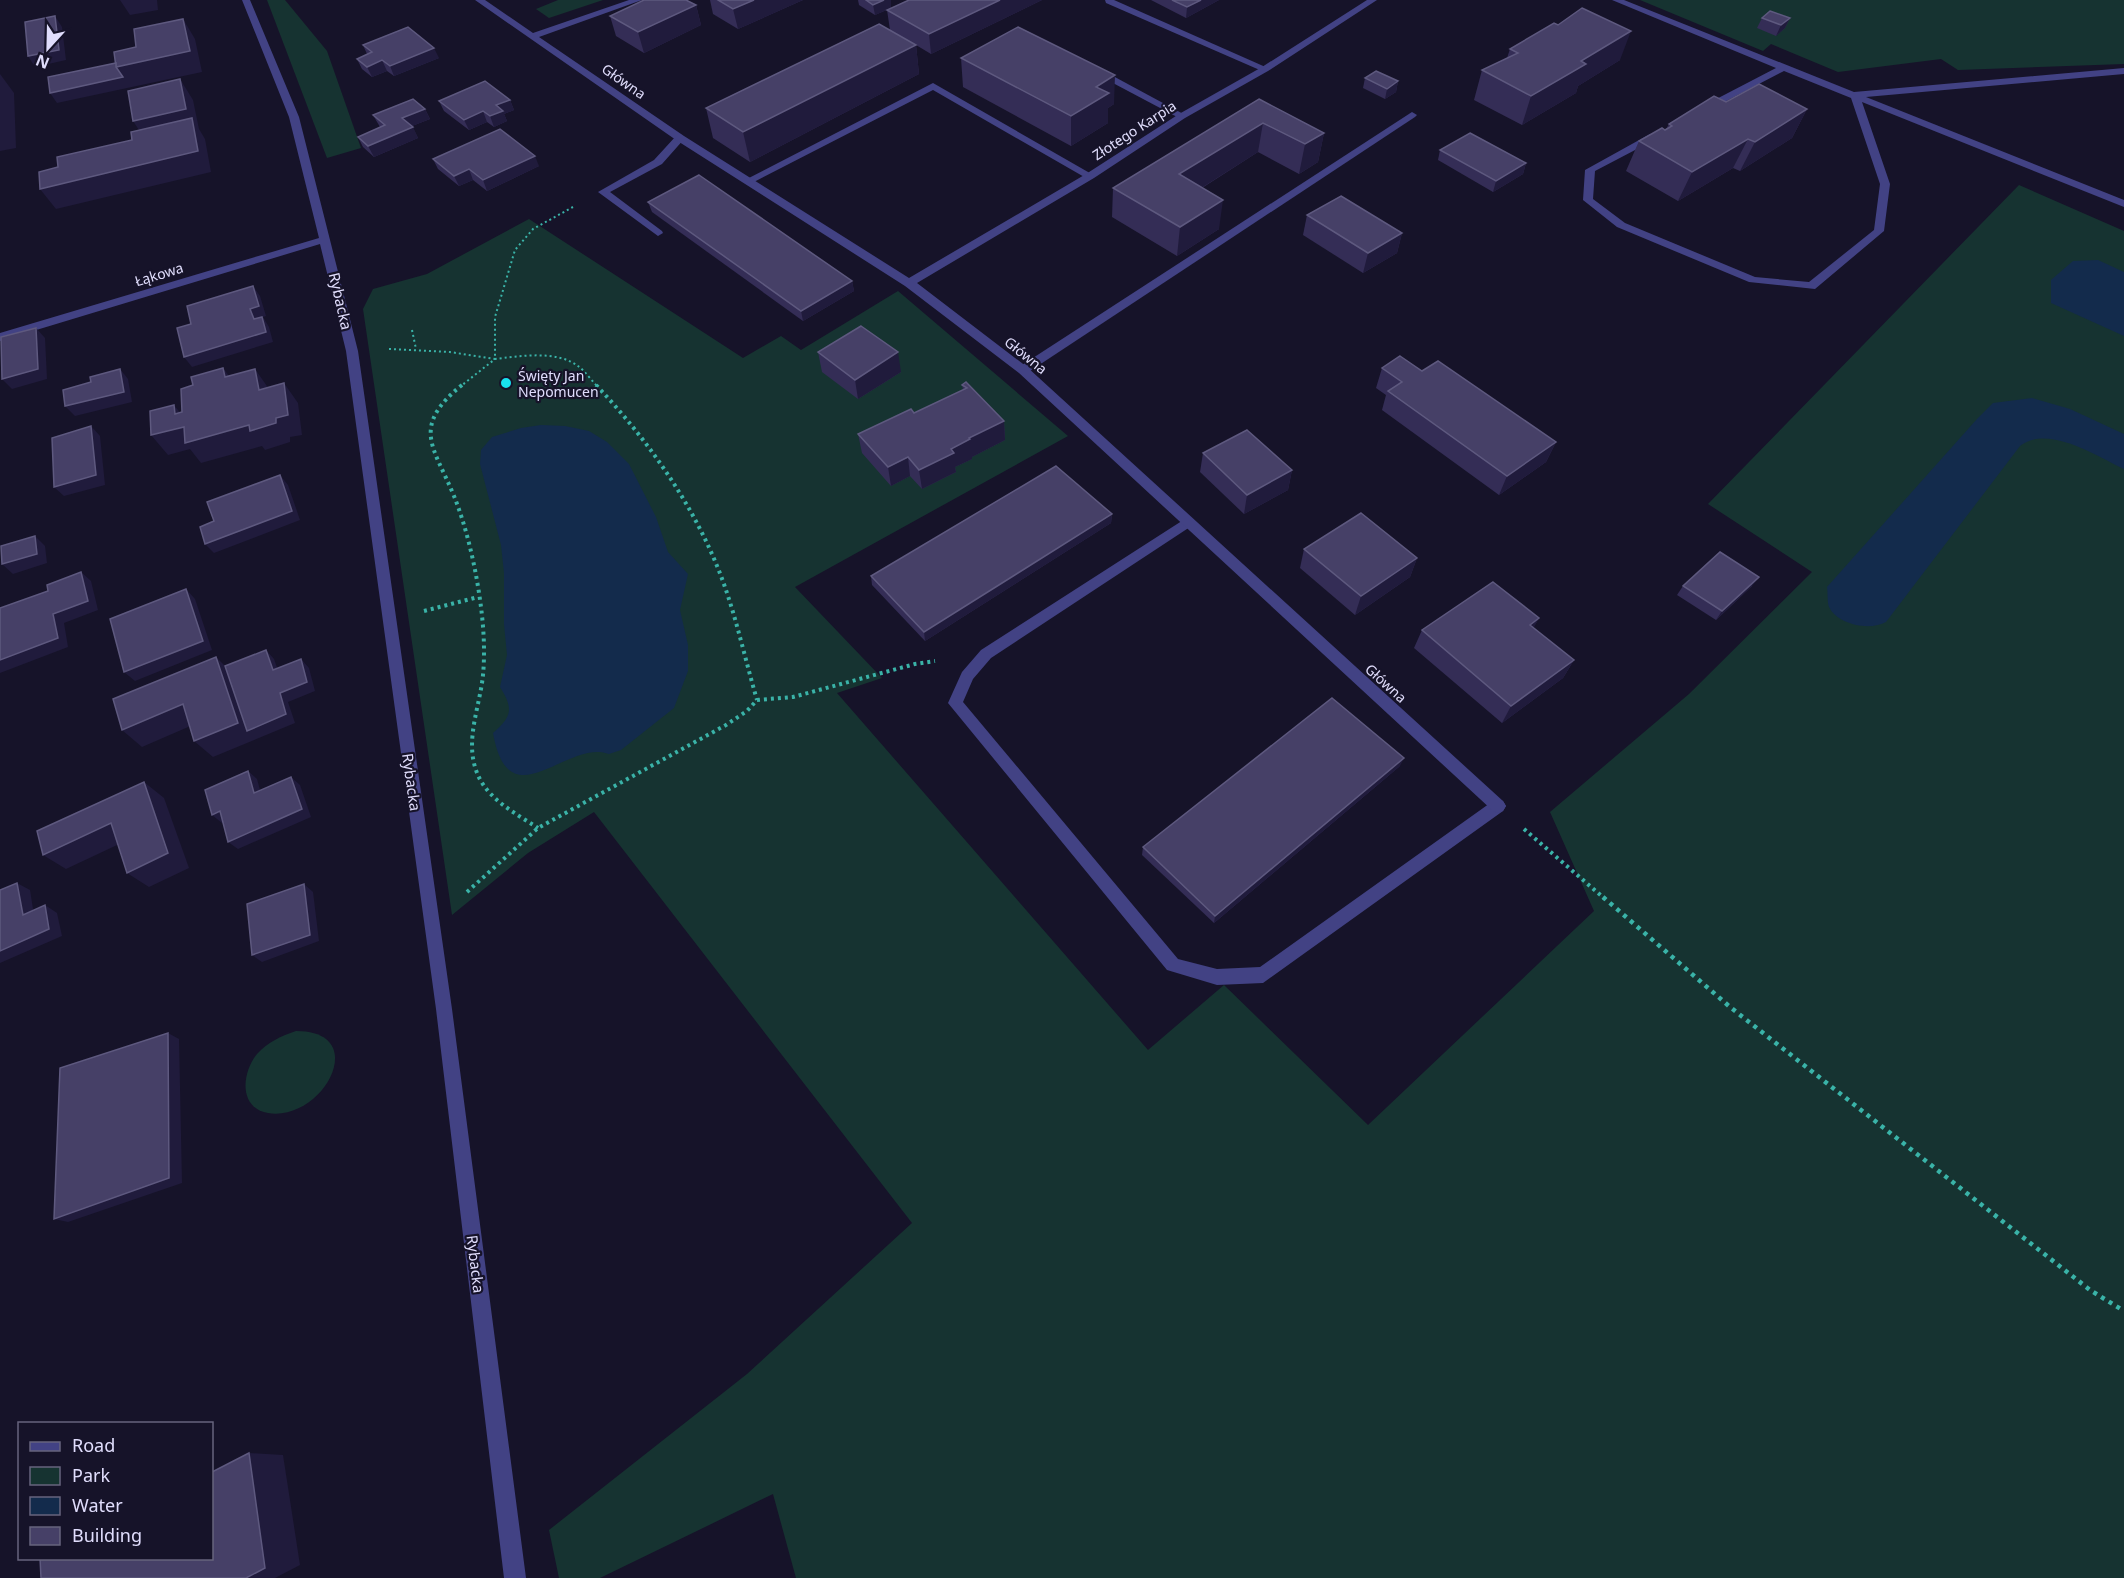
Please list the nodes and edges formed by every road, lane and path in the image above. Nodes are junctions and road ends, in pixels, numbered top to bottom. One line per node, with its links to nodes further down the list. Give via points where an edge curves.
1 (246, 0): 23 (street, Rybacka, via 294,117)
2 (479, 0): 7 (street, Główna)
3 (638, 0): 7 (street)
4 (1373, 0): 10 (street, Złotego Karpia)
5 (1616, 0): 8 (street)
6 (1109, 1): 10 (street)
7 (532, 36): 17 (street, Główna)
8 (1784, 67): 12 (street); 15 (street)
9 (1091, 68): 14 (street)
10 (1265, 69): 14 (street, Złotego Karpia)
11 (2124, 70): 12 (street)
12 (1855, 95): 16 (street, via 1885,184 1879,231 1811,286 1753,280 1621,225 1588,200 1590,170); 21 (street)
13 (1412, 115): 30 (street)
14 (1182, 116): 18 (street, Złotego Karpia)
15 (1692, 116)
16 (1661, 132)
17 (680, 138): 19 (street, Główna); 20 (street, via 658,162)
18 (1090, 176): 19 (street, via 933,86); 24 (street, Złotego Karpia)
19 (748, 182): 24 (street, Główna)
20 (603, 192): 22 (street); 29 (path, via 533,229 514,250 495,317)
21 (2124, 204)
22 (658, 234)
23 (326, 239): 26 (street, Łąkowa); 28 (street, Rybacka)
24 (909, 284): 30 (street, Główna)
25 (412, 330): 27 (path)
26 (0, 337)
27 (416, 349): 28 (path); 29 (path)
28 (352, 351): 33 (street, Rybacka)
29 (495, 359): 32 (path, via 441,407 431,425 430,437 454,498 474,567); 35 (path, via 545,356 577,365 644,443 674,485 720,575)
30 (1023, 370): 31 (street, Główna)
31 (1188, 522): 36 (street, Główna); 36 (street, via 986,654 967,676 956,703 1173,965 1217,977 1263,975)
32 (478, 597): 33 (path); 37 (path, via 484,673 472,735 475,769 483,784 506,807)
33 (391, 619): 38 (street, Rybacka)
34 (878, 673): 35 (path, via 793,697)
35 (757, 700): 37 (path, via 726,725)
36 (1498, 806): 39 (path, via 1730,1007 2090,1290)
37 (538, 828): 38 (path, via 448,910)
38 (430, 916): 40 (street, Rybacka)
39 (2124, 1311)
40 (514, 1578)

